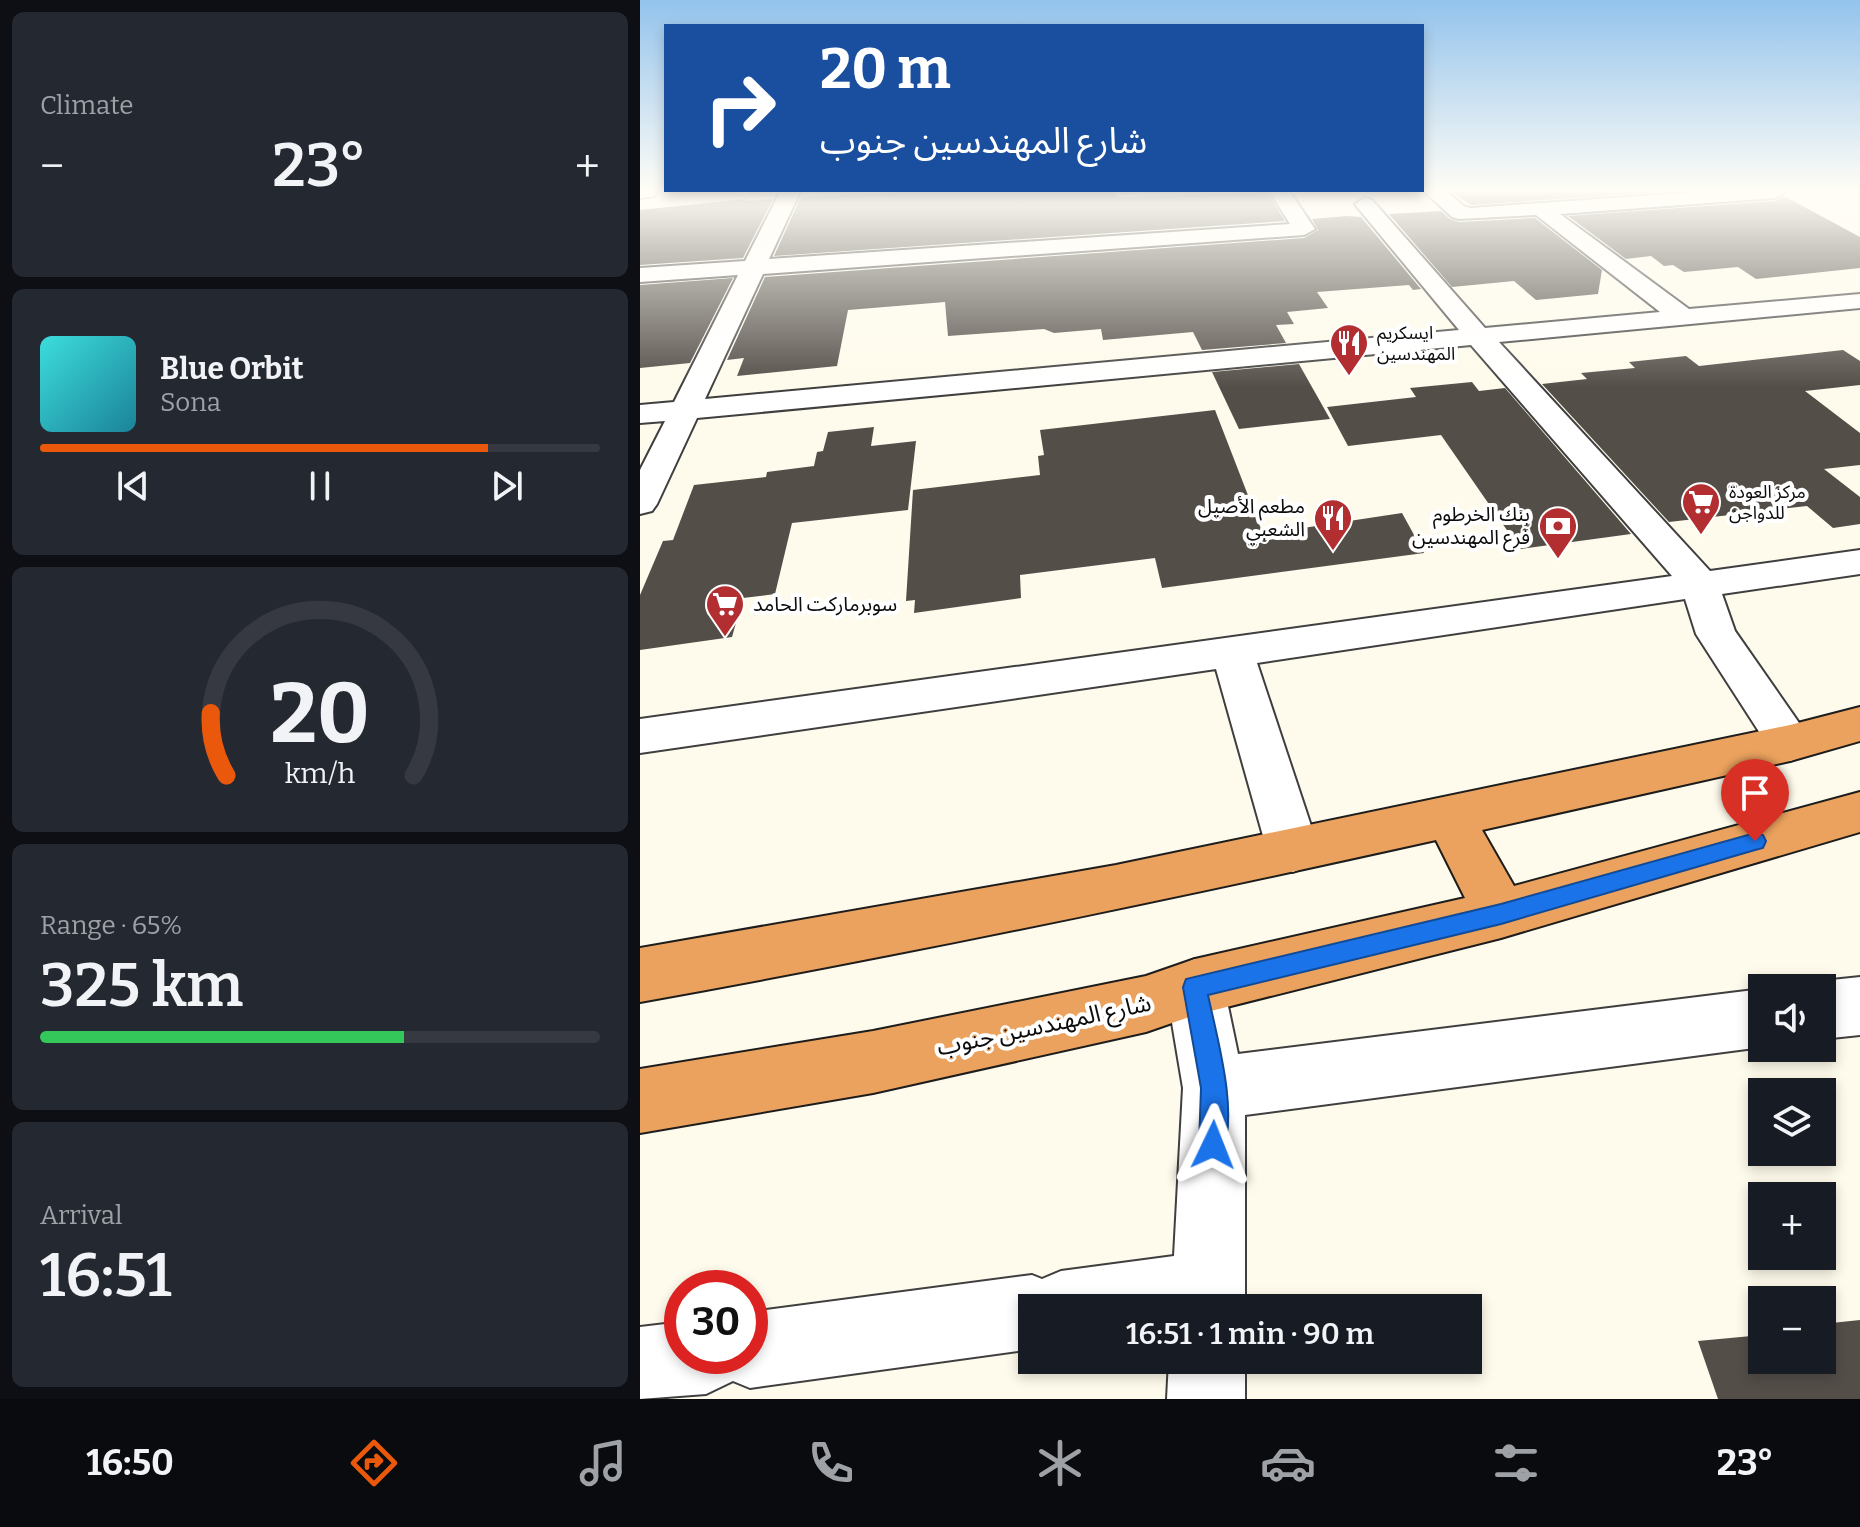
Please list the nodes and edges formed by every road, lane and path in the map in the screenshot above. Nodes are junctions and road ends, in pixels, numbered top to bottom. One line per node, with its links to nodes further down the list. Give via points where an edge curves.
1 (760, 257): 5 (street)
2 (896, 257): 5 (street)
3 (1421, 257): 9 (street)
4 (1604, 257): 8 (street)
5 (756, 267): 6 (street); 10 (street)
6 (640, 275)
7 (1860, 301): 8 (street)
8 (1684, 318): 9 (street)
9 (1478, 336): 10 (street); 14 (street)
10 (688, 409): 11 (street); 12 (street)
11 (640, 414)
12 (640, 504)
13 (1860, 562): 14 (street)
14 (1699, 583): 15 (street); 18 (street, via 1716,634)
15 (1232, 651): 17 (street); 21 (street)
16 (1860, 724): 18 (highway)
17 (640, 736)
18 (1790, 743): 20 (highway)
19 (1860, 812): 22 (highway, شارع المهندسين جنوب)
20 (1449, 817): 21 (highway); 22 (highway)
21 (1293, 850): 23 (highway, via 872,935)
22 (1501, 914): 24 (highway, شارع المهندسين جنوب)
23 (640, 975)
24 (1195, 987): 28 (street); 29 (highway, شارع المهندسين جنوب, via 1146,1004 873,1062)
25 (1860, 1006): 26 (street)
26 (1836, 1009)
27 (1748, 1020): 28 (street)
28 (1214, 1088): 30 (street)
29 (640, 1101)
30 (1208, 1294)
31 (1018, 1314): 32 (street)
32 (768, 1348)
33 (664, 1362): 34 (street)
34 (640, 1365)
35 (1207, 1374): 36 (street)
36 (1206, 1399)

